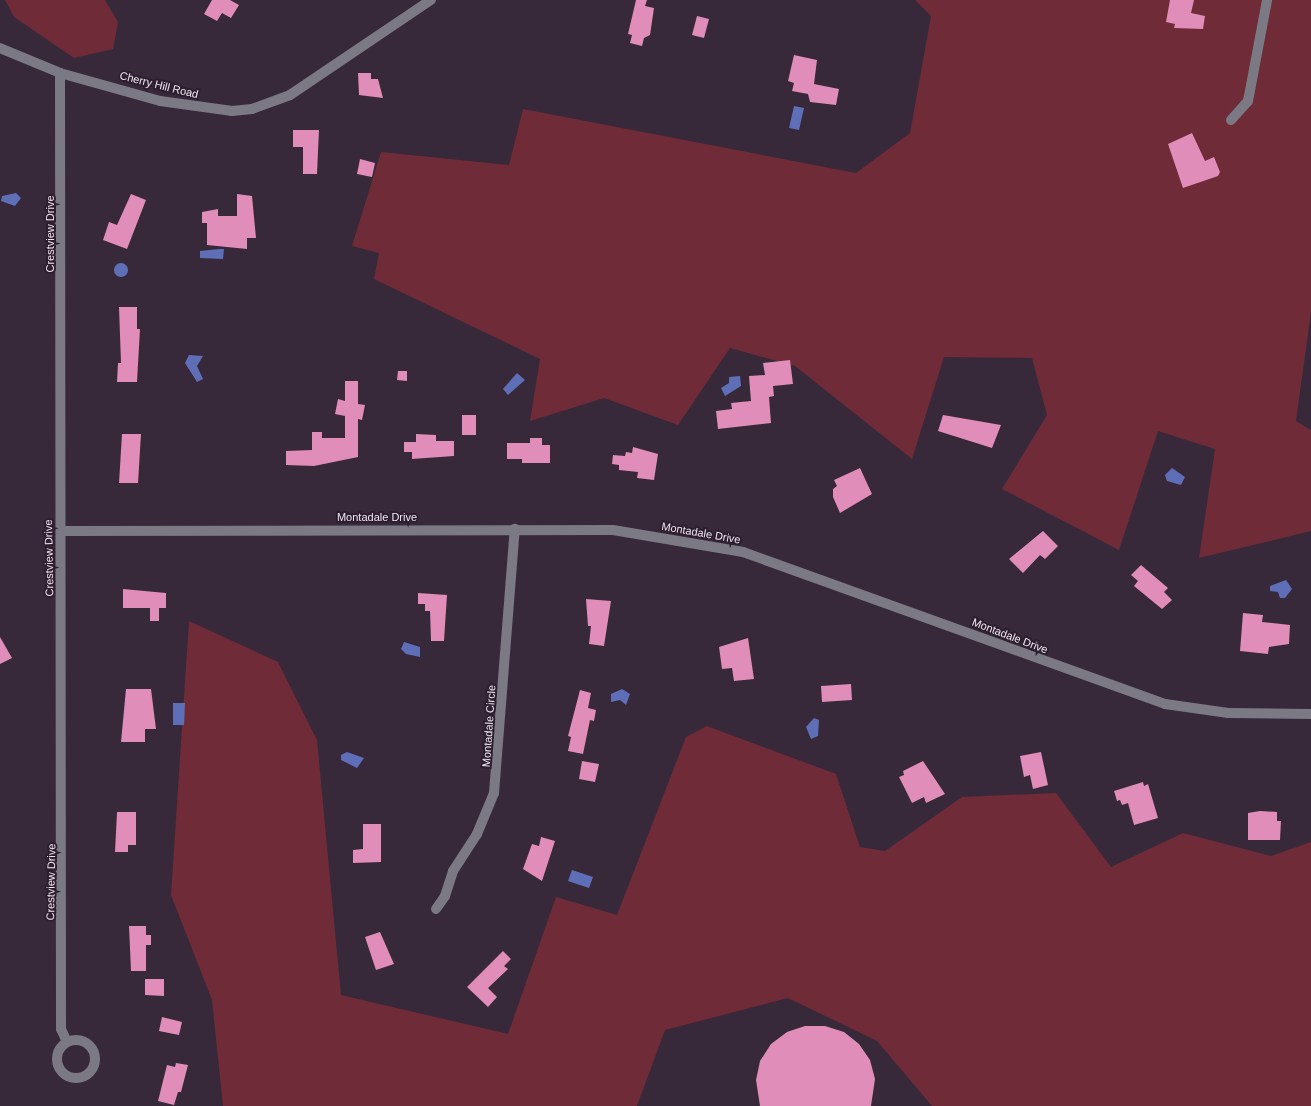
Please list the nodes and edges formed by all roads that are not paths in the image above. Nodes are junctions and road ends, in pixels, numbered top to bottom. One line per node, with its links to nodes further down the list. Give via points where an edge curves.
1 (431, 0): 4 (street, Cherry Hill Road, via 290,95 252,109 212,110)
2 (1267, 0): 5 (street, via 1248,101)
3 (0, 48): 4 (street, Cherry Hill Road)
4 (60, 73): 7 (street, Crestview Drive)
5 (1231, 120)
6 (515, 529): 7 (street, Montadale Drive); 8 (street, Montadale Drive, via 613,530 744,552 1134,695 1196,710); 9 (street, Montadale Circle, via 494,793 477,834 453,871 445,896)
7 (61, 531): 10 (street, Crestview Drive, via 61,1030)
8 (1311, 714)
9 (436, 909)
10 (67, 1042)

